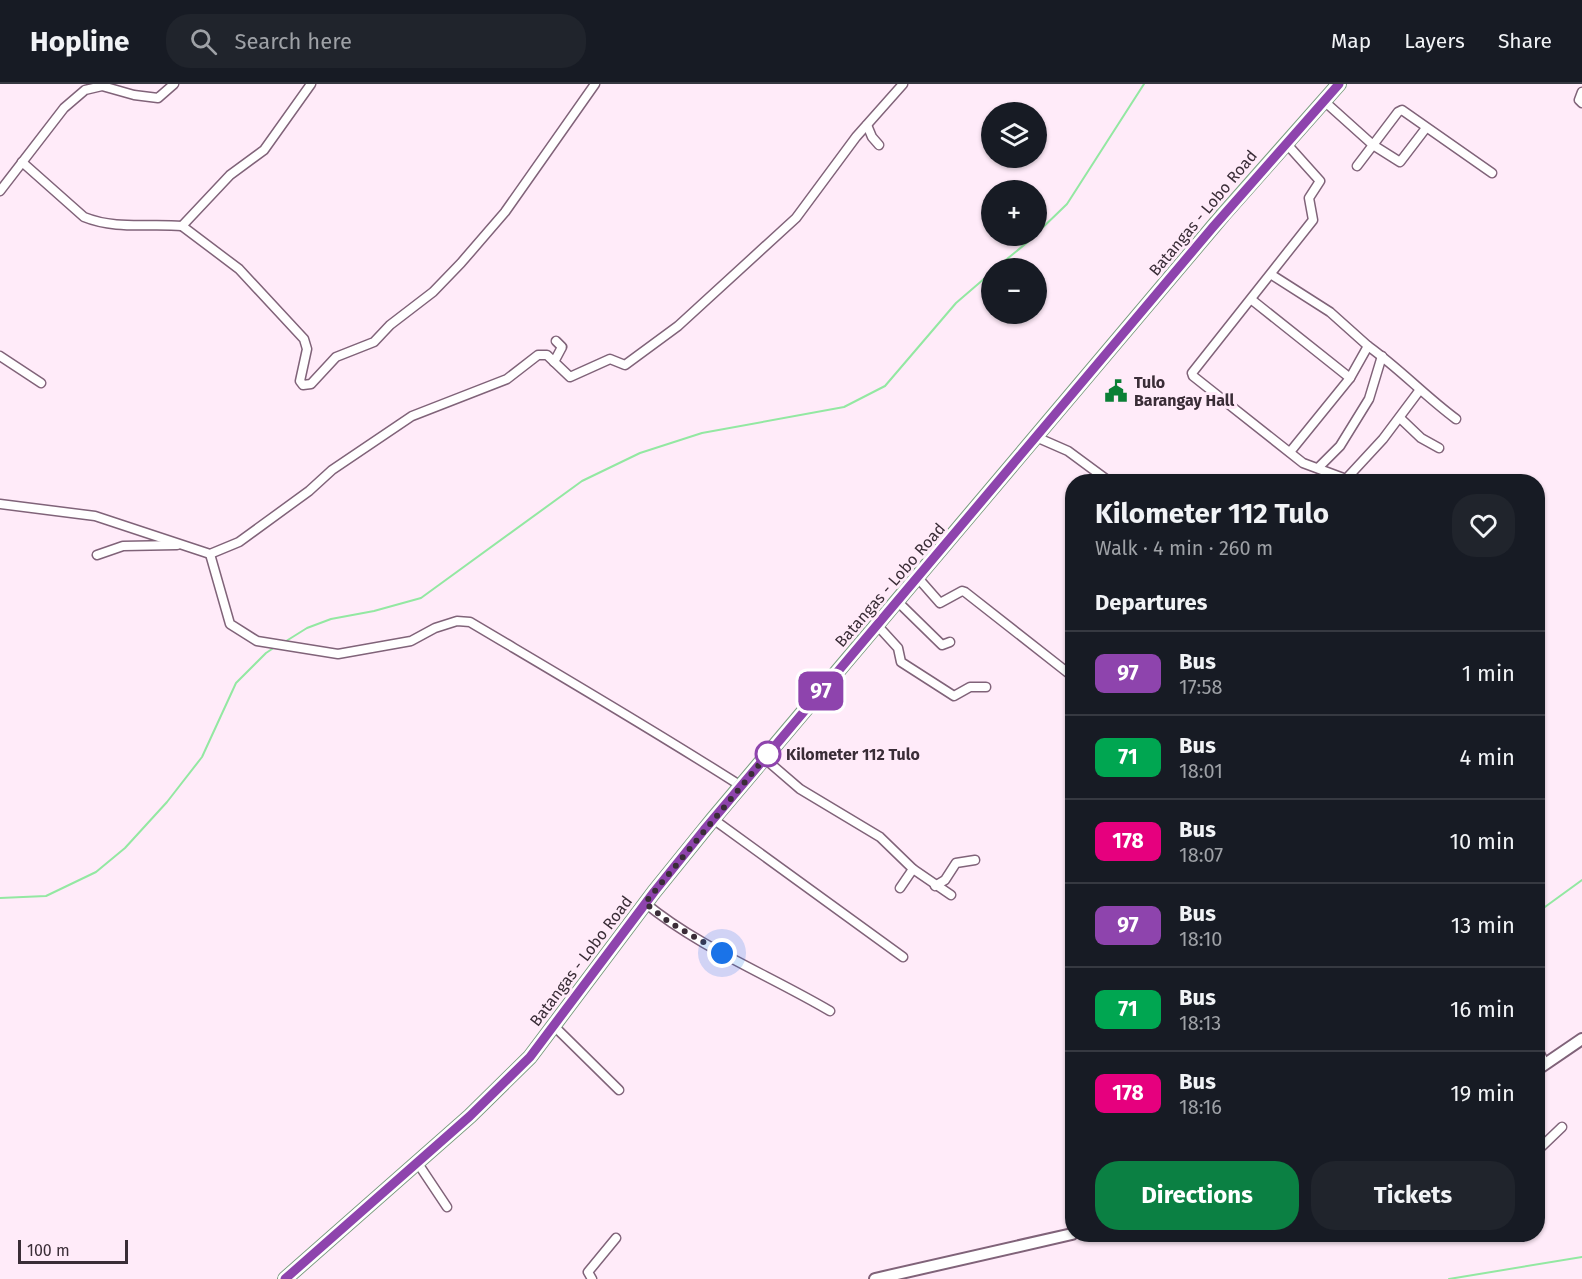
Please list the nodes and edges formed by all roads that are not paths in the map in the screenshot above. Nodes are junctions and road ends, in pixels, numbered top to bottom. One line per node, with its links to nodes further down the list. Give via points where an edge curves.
1 (174, 84): 14 (street, via 158,98 102,86 85,90 64,108)
2 (311, 84): 18 (street, via 264,150 230,175)
3 (595, 84): 18 (street, via 506,212 461,263 374,342 336,357 310,384 300,381 307,349 304,339 239,269)
4 (903, 84): 9 (street)
5 (1339, 84): 7 (main road, Batangas - Lobo Road)
6 (1582, 92): 8 (street)
7 (1324, 101): 11 (main road, Batangas - Lobo Road); 12 (street)
8 (1582, 103)
9 (867, 125): 13 (street); 25 (street, via 796,218 688,318 634,361 620,365 610,359 575,377 567,376)
10 (1426, 128): 12 (street, via 1400,162); 12 (street, via 1400,110); 16 (street)
11 (1285, 142): 19 (street, via 1320,181 1310,198 1313,220); 31 (main road, Batangas - Lobo Road)
12 (1373, 145): 15 (street)
13 (879, 146)
14 (22, 162): 17 (street); 18 (street, via 72,207 97,222)
15 (1357, 166)
16 (1492, 173)
17 (0, 191)
18 (182, 226)
19 (1272, 275): 20 (street); 22 (street, via 1330,312)
20 (1252, 300): 26 (street); 33 (street, via 1192,373)
21 (556, 341): 25 (street, via 562,347)
22 (1368, 346): 24 (street); 26 (street)
23 (0, 356): 27 (street)
24 (1382, 356): 28 (street, via 1411,379); 34 (street, via 1369,399 1340,446)
25 (554, 362): 40 (street, via 547,355 538,355 507,379 412,416 332,470 239,542)
26 (1350, 378): 33 (street)
27 (40, 383)
28 (1419, 391): 29 (street); 30 (street)
29 (1400, 418): 32 (street); 37 (street)
30 (1456, 419)
31 (1036, 437): 35 (street, via 1068,451); 42 (main road, Batangas - Lobo Road)
32 (1439, 448)
33 (1290, 452): 34 (street, via 1303,463)
34 (1318, 468): 36 (street)
35 (1099, 474)
36 (1331, 474)
37 (1353, 474)
38 (0, 504): 39 (street, via 95,516)
39 (177, 545): 40 (street); 41 (street, via 123,546)
40 (210, 554): 49 (street, via 230,624 257,641 343,654 411,641 457,621 470,622 648,726)
41 (98, 555)
42 (918, 578): 43 (main road, Batangas - Lobo Road); 46 (street, via 940,603 965,592)
43 (897, 601): 44 (main road, Batangas - Lobo Road); 45 (street, via 942,645)
44 (877, 625): 47 (street, via 898,648 901,662 954,696 970,687); 48 (main road, Batangas - Lobo Road)
45 (950, 642)
46 (1065, 671)
47 (986, 687)
48 (764, 758): 49 (main road, Batangas - Lobo Road); 52 (street, via 800,789 880,837)
49 (741, 786): 50 (main road, Batangas - Lobo Road)
50 (713, 819): 56 (main road, Batangas - Lobo Road); 57 (street)
51 (975, 860): 53 (street, via 956,863 945,880)
52 (913, 869): 53 (street); 54 (street)
53 (935, 886): 55 (street)
54 (900, 888)
55 (951, 895)
56 (645, 903): 58 (street, via 700,941); 59 (main road, Batangas - Lobo Road)
57 (903, 957)
58 (830, 1011)
59 (554, 1026): 62 (street); 65 (main road, Batangas - Lobo Road, via 502,1085)
60 (1582, 1039): 61 (street)
61 (1545, 1063)
62 (620, 1090)
63 (1562, 1127): 64 (street)
64 (1545, 1143)
65 (417, 1162): 66 (street); 69 (main road, Batangas - Lobo Road)
66 (447, 1207)
67 (1065, 1236): 71 (street)
68 (616, 1238): 70 (street, via 588,1272)
69 (285, 1279)
70 (592, 1279)
71 (875, 1279)

